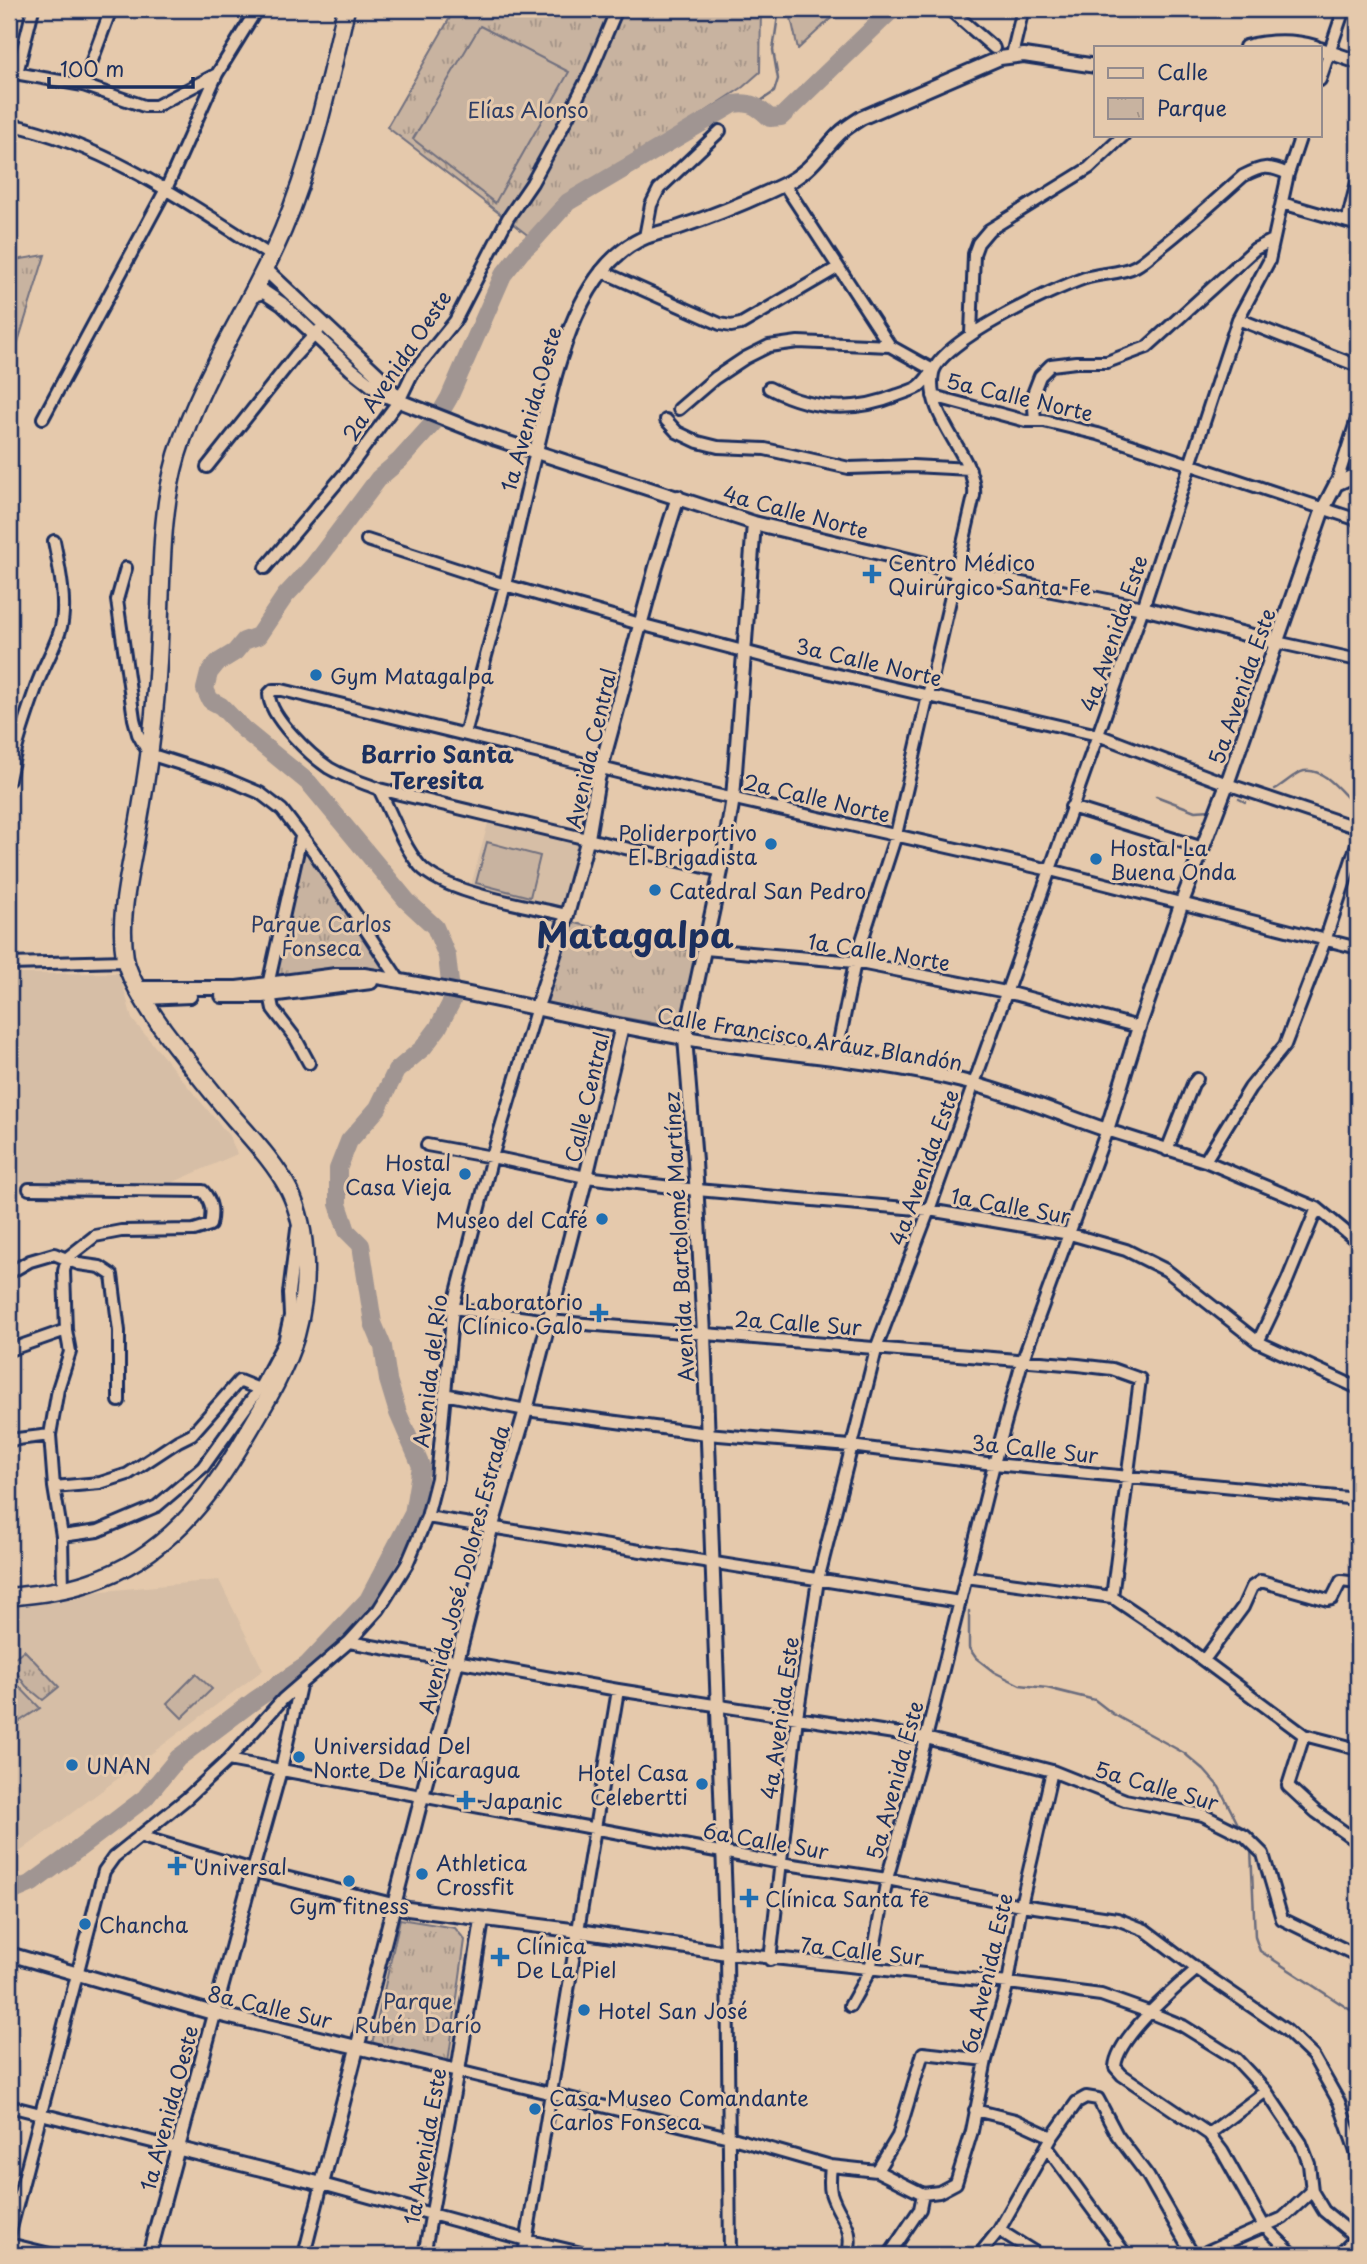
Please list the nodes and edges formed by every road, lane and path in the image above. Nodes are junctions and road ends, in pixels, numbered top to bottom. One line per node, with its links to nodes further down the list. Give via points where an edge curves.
1 (33, 9): 17 (street)
2 (111, 9): 19 (street)
3 (257, 9): 18 (street)
4 (346, 9): 32 (main road, via 307,161)
5 (617, 9): 44 (street, 2a Avenida Oeste, via 559,134 508,218 455,321 412,374)
6 (949, 9): 12 (street)
7 (1023, 9): 14 (street)
8 (1344, 9): 11 (street)
9 (1249, 46): 10 (street, via 1270,41)
10 (1311, 46)
11 (1322, 47)
12 (994, 48)
13 (1322, 49): 15 (street)
14 (1012, 55): 16 (street); 26 (street, 1a Avenida Oeste, via 860,118 807,171)
15 (1358, 62)
16 (1094, 66)
17 (13, 72): 19 (street)
18 (217, 74): 19 (street, via 156,106); 27 (street)
19 (83, 85)
20 (9, 124): 27 (street, via 82,146)
21 (720, 131): 30 (street, via 659,189)
22 (1123, 136): 38 (street, via 1089,168 989,230 978,243)
23 (1301, 136): 24 (street)
24 (1288, 174): 28 (street); 38 (street, via 1261,167 1243,176 1135,267 1061,287)
25 (1358, 178): 29 (street)
26 (784, 184): 30 (street, 1a Avenida Oeste); 33 (street)
27 (166, 189): 32 (street); 47 (street)
28 (1282, 203): 29 (street); 31 (street)
29 (1352, 224)
30 (645, 237): 34 (street, 1a Avenida Oeste)
31 (1273, 240): 36 (street, via 1269,261); 49 (street, via 1255,249 1147,346 1107,362 1051,365 1040,376 1033,394)
32 (268, 262): 35 (main road); 37 (street, 4a Calle Norte)
33 (837, 268): 34 (street, via 731,326); 39 (street)
34 (601, 271): 50 (street, 1a Avenida Oeste, via 566,342)
35 (253, 295): 37 (street, 4a Calle Norte, via 269,294); 74 (main road, via 196,405 169,485)
36 (1238, 319): 40 (street); 51 (street, 4a Avenida Este)
37 (319, 330): 44 (street, 4a Calle Norte, via 372,386); 52 (street)
38 (971, 334): 41 (street, via 955,344)
39 (890, 346): 41 (street); 45 (street, via 798,342 769,346 715,379)
40 (1358, 366)
41 (933, 370): 42 (street, via 919,386 881,402 857,406 808,404); 43 (street)
42 (769, 388)
43 (933, 396): 49 (street, 5a Calle Norte); 53 (street)
44 (403, 401): 50 (street, 4a Calle Norte); 63 (street, 2a Avenida Oeste)
45 (679, 409)
46 (1358, 416): 55 (street)
47 (43, 418)
48 (666, 420): 53 (street, via 677,432 718,447 765,449 849,468)
49 (1035, 421): 51 (street, 5a Calle Norte, via 1098,434)
50 (536, 452): 56 (street, 4a Calle Norte); 65 (street, 1a Avenida Oeste)
51 (1190, 463): 57 (street, 5a Calle Norte); 66 (street, 4a Avenida Este)
52 (207, 467)
53 (970, 469): 64 (street, via 974,496)
54 (1358, 474): 55 (street)
55 (1336, 484): 57 (street, 5a Avenida Este)
56 (678, 497): 59 (street, 4a Calle Norte); 67 (street, Avenida Central)
57 (1324, 509): 58 (street); 68 (street, 5a Avenida Este)
58 (1358, 520)
59 (754, 523): 64 (street, 4a Calle Norte); 69 (street, Avenida Bartolomé Martínez)
60 (368, 540): 65 (street, 3a Calle Norte)
61 (54, 541): 76 (street, via 61,579 61,626 13,755)
62 (126, 568): 74 (street, via 117,600 118,618 134,719)
63 (265, 568)
64 (955, 571): 66 (street, 4a Calle Norte); 71 (street)
65 (505, 585): 67 (street, 3a Calle Norte); 72 (street, 1a Avenida Oeste)
66 (1143, 608): 68 (street, 4a Calle Norte); 73 (street, 4a Avenida Este)
67 (640, 624): 69 (street, 3a Calle Norte); 75 (street, Avenida Central)
68 (1276, 642): 70 (street); 77 (street, 5a Avenida Este)
69 (745, 650): 71 (street, 3a Calle Norte); 79 (street, Avenida Bartolomé Martínez)
70 (1358, 660)
71 (929, 695): 73 (street, 3a Calle Norte); 82 (street)
72 (465, 734): 75 (street, 2a Calle Norte); 78 (street, 2a Calle Norte, via 282,690 269,694 274,712 303,746 330,769)
73 (1098, 735): 77 (street, 3a Calle Norte); 80 (street, 4a Avenida Este)
74 (149, 754): 83 (street, via 260,793 282,810); 94 (main road, via 124,901)
75 (601, 768): 79 (street, 2a Calle Norte); 84 (street, Avenida Central)
76 (9, 780)
77 (1227, 784): 81 (street, 3a Calle Norte); 86 (street, 5a Avenida Este)
78 (379, 789): 84 (street); 90 (street, via 421,866 450,886)
79 (733, 798): 82 (street, 2a Calle Norte); 88 (street, Avenida Bartolomé Martínez)
80 (1071, 807): 86 (street); 87 (street, 4a Avenida Este)
81 (1358, 828)
82 (896, 835): 87 (street, 2a Calle Norte); 95 (street)
83 (301, 837): 97 (street); 98 (street)
84 (588, 838): 88 (street); 90 (street, Avenida Central)
85 (1358, 841): 91 (street)
86 (1203, 848): 89 (street, 5a Avenida Este)
87 (1050, 870): 89 (street, 2a Calle Norte); 99 (street, 4a Avenida Este)
88 (721, 871): 93 (street, Avenida Bartolomé Martínez)
89 (1182, 902): 91 (street, 2a Calle Norte); 103 (street, 5a Avenida Este)
90 (568, 915): 101 (street, Avenida Central)
91 (1326, 938): 92 (street, 2a Calle Norte); 113 (street, via 1285,1045 1250,1088)
92 (1358, 947)
93 (705, 949): 95 (street, 1a Calle Norte); 104 (street, Avenida Bartolomé Martínez)
94 (125, 961): 96 (street); 100 (main road)
95 (855, 962): 99 (street, 1a Calle Norte); 105 (street)
96 (9, 964)
97 (399, 980): 98 (street); 101 (street, Calle Francisco Aráuz Blandón)
98 (268, 990): 100 (street, via 165,987); 106 (street, via 273,1009)
99 (1006, 992): 103 (street, 1a Calle Norte); 108 (street, 4a Avenida Este)
100 (142, 993): 119 (main road, via 164,1031 260,1147 289,1191)
101 (537, 1007): 102 (street, Calle Francisco Aráuz Blandón); 112 (street, Avenida del Río)
102 (622, 1026): 104 (street, Calle Francisco Aráuz Blandón); 114 (street, Calle Central)
103 (1139, 1027): 109 (street, 5a Avenida Este)
104 (685, 1038): 105 (street, Calle Francisco Aráuz Blandón); 116 (street, Avenida Bartolomé Martínez)
105 (835, 1057): 108 (street, Calle Francisco Aráuz Blandón)
106 (309, 1063)
107 (1197, 1079): 111 (street)
108 (973, 1084): 109 (street, Calle Francisco Aráuz Blandón); 118 (street, 4a Avenida Este)
109 (1107, 1130): 111 (street, Calle Francisco Aráuz Blandón); 120 (street, 5a Avenida Este)
110 (426, 1145): 112 (street, 1a Calle Sur)
111 (1167, 1150): 113 (street, Calle Francisco Aráuz Blandón)
112 (492, 1157): 114 (street, 1a Calle Sur); 124 (street, Avenida del Río)
113 (1205, 1161): 117 (street, Calle Francisco Aráuz Blandón)
114 (586, 1177): 116 (street, 1a Calle Sur); 125 (street, Avenida José Dolores Estrada)
115 (29, 1189): 122 (street, via 203,1191 210,1199 210,1225 95,1236)
116 (697, 1190): 118 (street, 1a Calle Sur); 127 (street, Avenida Bartolomé Martínez)
117 (1317, 1208): 121 (street, Calle Francisco Aráuz Blandón); 128 (street)
118 (929, 1210): 120 (street, 1a Calle Sur); 129 (street, 4a Avenida Este)
119 (299, 1220): 133 (street, via 284,1342); 152 (main road, via 304,1279 296,1334 278,1382 223,1476 180,1528 136,1560 95,1581)
120 (1070, 1234): 128 (street, 1a Calle Sur, via 1126,1250 1166,1270); 131 (street, 5a Avenida Este)
121 (1358, 1242)
122 (67, 1258): 123 (street, via 47,1255); 126 (street); 135 (street, via 111,1275 119,1331)
123 (9, 1273)
124 (453, 1308): 125 (street, 2a Calle Sur); 134 (street, Avenida del Río)
125 (549, 1321): 127 (street, 2a Calle Sur); 136 (street, Avenida José Dolores Estrada)
126 (66, 1330): 130 (street); 138 (street, via 70,1352)
127 (704, 1334): 129 (street, 2a Calle Sur); 137 (street, Avenida Bartolomé Martínez)
128 (1258, 1342): 132 (street, 1a Calle Sur)
129 (877, 1346): 131 (street, 2a Calle Sur); 140 (street, 4a Avenida Este)
130 (9, 1350)
131 (1022, 1362): 141 (street, 5a Avenida Este); 142 (street, 2a Calle Sur, via 1112,1369 1140,1380)
132 (1358, 1388)
133 (259, 1389): 143 (street, via 240,1381 192,1434 128,1474 100,1483); 147 (street, via 203,1467 157,1506 98,1531)
134 (444, 1394): 136 (street, 3a Calle Sur); 145 (street, Avenida del Río, via 437,1478)
135 (119, 1401)
136 (526, 1410): 137 (street, 3a Calle Sur); 146 (street, Avenida José Dolores Estrada)
137 (707, 1434): 140 (street, 3a Calle Sur); 148 (street, Avenida Bartolomé Martínez)
138 (50, 1435): 139 (street); 143 (street)
139 (9, 1440)
140 (850, 1446): 141 (street, 3a Calle Sur); 150 (street, 4a Avenida Este)
141 (994, 1464): 142 (street, 3a Calle Sur); 149 (street, 5a Avenida Este)
142 (1128, 1476): 144 (street, 3a Calle Sur); 154 (street)
143 (54, 1487): 147 (street)
144 (1358, 1499)
145 (428, 1517): 146 (street); 156 (street, Avenida del Río, via 407,1564 379,1609)
146 (491, 1529): 148 (street); 158 (street, Avenida José Dolores Estrada)
147 (62, 1536): 152 (street)
148 (714, 1563): 150 (street); 161 (street, Avenida Bartolomé Martínez)
149 (966, 1577): 154 (street); 155 (street, 5a Avenida Este)
150 (818, 1580): 155 (street); 162 (street, 4a Avenida Este)
151 (1358, 1583): 157 (street, via 1340,1581 1328,1600 1261,1581 1252,1587 1243,1607)
152 (63, 1590): 153 (main road)
153 (9, 1597)
154 (1112, 1597): 157 (street)
155 (960, 1602): 164 (street, 5a Avenida Este)
156 (349, 1642): 158 (street, 5a Calle Sur); 159 (street, Avenida del Río)
157 (1203, 1660): 163 (street)
158 (457, 1662): 160 (street, 5a Calle Sur); 169 (street, Avenida José Dolores Estrada)
159 (300, 1686): 166 (street, Avenida del Río); 167 (street, 1a Avenida Oeste)
160 (618, 1690): 161 (street, 5a Calle Sur); 170 (street)
161 (719, 1706): 162 (street, 5a Calle Sur); 173 (street, Avenida Bartolomé Martínez)
162 (797, 1717): 164 (street, 5a Calle Sur); 174 (street, 4a Avenida Este)
163 (1304, 1735): 165 (street); 172 (street, via 1288,1786)
164 (926, 1738): 168 (street, 5a Calle Sur); 176 (street, 5a Avenida Este)
165 (1358, 1749)
166 (228, 1760): 167 (street, 6a Calle Sur); 171 (street)
167 (281, 1770): 169 (street, 6a Calle Sur); 175 (street, 1a Avenida Oeste)
168 (1052, 1771): 177 (street, 6a Avenida Este); 183 (street, 5a Calle Sur, via 1125,1800 1203,1815 1245,1836 1263,1854 1282,1919)
169 (422, 1796): 170 (street, 6a Calle Sur); 178 (street, Avenida José Dolores Estrada)
170 (596, 1828): 173 (street, 6a Calle Sur); 180 (street)
171 (139, 1836): 175 (street); 187 (street, via 104,1871)
172 (1358, 1842)
173 (724, 1852): 174 (street, 6a Calle Sur); 182 (street, Avenida Bartolomé Martínez)
174 (780, 1863): 176 (street, 6a Calle Sur); 184 (street)
175 (253, 1870): 178 (street, 7a Calle Sur); 191 (street, 1a Avenida Oeste)
176 (887, 1879): 177 (street, 6a Calle Sur); 186 (street, 5a Avenida Este)
177 (1021, 1905): 185 (street, 6a Calle Sur, via 1117,1919 1145,1930); 188 (street, 6a Avenida Este)
178 (396, 1907): 179 (street, 7a Calle Sur); 192 (street, Avenida José Dolores Estrada)
179 (482, 1920): 180 (street, 7a Calle Sur); 194 (street, 1a Avenida Este)
180 (579, 1931): 182 (street, 7a Calle Sur); 196 (street)
181 (9, 1954): 187 (street, 8a Calle Sur)
182 (727, 1954): 184 (street, 7a Calle Sur); 201 (street)
183 (1358, 1956)
184 (770, 1960): 186 (street, 7a Calle Sur)
185 (1197, 1969): 190 (street); 204 (street, 6a Calle Sur, via 1286,2030 1313,2056 1339,2102)
186 (870, 1970): 188 (street, 7a Calle Sur); 189 (street, 5a Avenida Este)
187 (77, 1975): 191 (street, 8a Calle Sur); 199 (street)
188 (1008, 1983): 190 (street, 7a Calle Sur, via 1101,1995); 193 (street, 6a Avenida Este)
189 (850, 2006)
190 (1149, 2012): 195 (street, 7a Calle Sur, via 1183,2026 1236,2059); 200 (street, via 1115,2058 1115,2067)
191 (213, 2013): 192 (street, 8a Calle Sur); 203 (street, 1a Avenida Oeste)
192 (359, 2047): 194 (street, 8a Calle Sur); 207 (street, Avenida José Dolores Estrada)
193 (986, 2060): 198 (street, 6a Avenida Este); 206 (street, via 923,2053 898,2137)
194 (458, 2071): 196 (street, 8a Calle Sur); 210 (street, 1a Avenida Este)
195 (1266, 2091): 200 (street); 208 (street, 7a Calle Sur, via 1301,2143)
196 (552, 2094): 201 (street, 8a Calle Sur); 215 (street)
197 (9, 2106): 199 (street)
198 (975, 2110): 202 (street, via 1015,2120); 209 (street, 6a Avenida Este, via 956,2183)
199 (41, 2114): 203 (street); 213 (street)
200 (1209, 2134): 211 (street)
201 (729, 2137): 205 (street, 8a Calle Sur); 224 (street)
202 (1050, 2142): 212 (street); 228 (street); 229 (street, via 1077,2102 1086,2097 1098,2099)
203 (176, 2148): 207 (street); 219 (street, 1a Avenida Oeste)
204 (1358, 2158)
205 (831, 2165): 206 (street, 8a Calle Sur); 225 (street, via 832,2196 850,2230)
206 (877, 2171): 209 (street, 8a Calle Sur)
207 (322, 2184): 210 (street); 220 (street, Avenida José Dolores Estrada)
208 (1312, 2191): 211 (street, via 1283,2218); 214 (street, 7a Calle Sur, via 1324,2211)
209 (923, 2194): 226 (street, via 920,2208)
210 (430, 2214): 215 (street); 221 (street, 1a Avenida Este)
211 (1264, 2226): 230 (street); 231 (street)
212 (999, 2230): 217 (street); 227 (street)
213 (9, 2236)
214 (1357, 2238): 232 (street)
215 (526, 2240): 222 (street); 223 (street)
216 (9, 2244): 218 (street)
217 (1033, 2254)
218 (54, 2255)
219 (149, 2255)
220 (304, 2255)
221 (424, 2255)
222 (524, 2255)
223 (590, 2255)
224 (730, 2255)
225 (848, 2255)
226 (889, 2255)
227 (979, 2255)
228 (1126, 2255)
229 (1193, 2255)
230 (1204, 2255)
231 (1294, 2255)
232 (1339, 2255)

